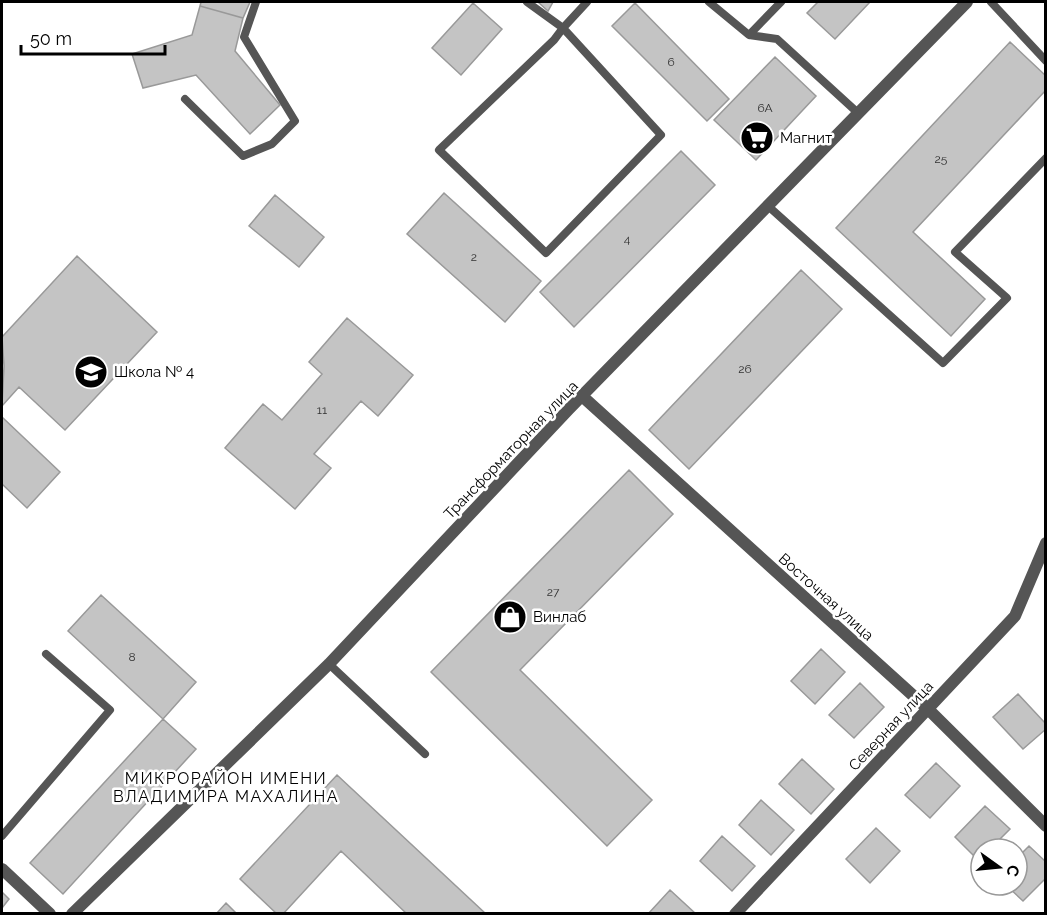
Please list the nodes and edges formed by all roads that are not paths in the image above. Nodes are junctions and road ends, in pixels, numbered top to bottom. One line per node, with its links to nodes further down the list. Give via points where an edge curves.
1 (256, 2): 11 (lane, via 244,37 295,121 272,144 243,156)
2 (527, 2): 8 (lane)
3 (587, 2): 8 (lane)
4 (709, 2): 9 (lane)
5 (781, 2): 9 (lane)
6 (967, 2): 12 (street, Трансформаторная улица)
7 (991, 2): 10 (lane)
8 (563, 28): 8 (lane, via 440,150 546,253 661,135)
9 (749, 35): 12 (lane, via 777,39)
10 (1046, 61)
11 (185, 99)
12 (858, 113): 14 (street, Трансформаторная улица)
13 (1046, 158): 14 (lane, via 955,252 1007,298 944,363)
14 (768, 206): 15 (street, Трансформаторная улица)
15 (582, 396): 18 (street, Трансформаторная улица); 19 (street, Восточная улица)
16 (1046, 543): 19 (street, Северная улица, via 1015,616)
17 (46, 654): 22 (lane, via 110,710)
18 (329, 664): 20 (lane); 25 (street, Трансформаторная улица)
19 (928, 709): 21 (street, Восточная улица); 26 (street, Северная улица)
20 (425, 754)
21 (1046, 826)
22 (2, 836)
23 (2, 869): 24 (street)
24 (50, 914)
25 (72, 914)
26 (735, 914)

